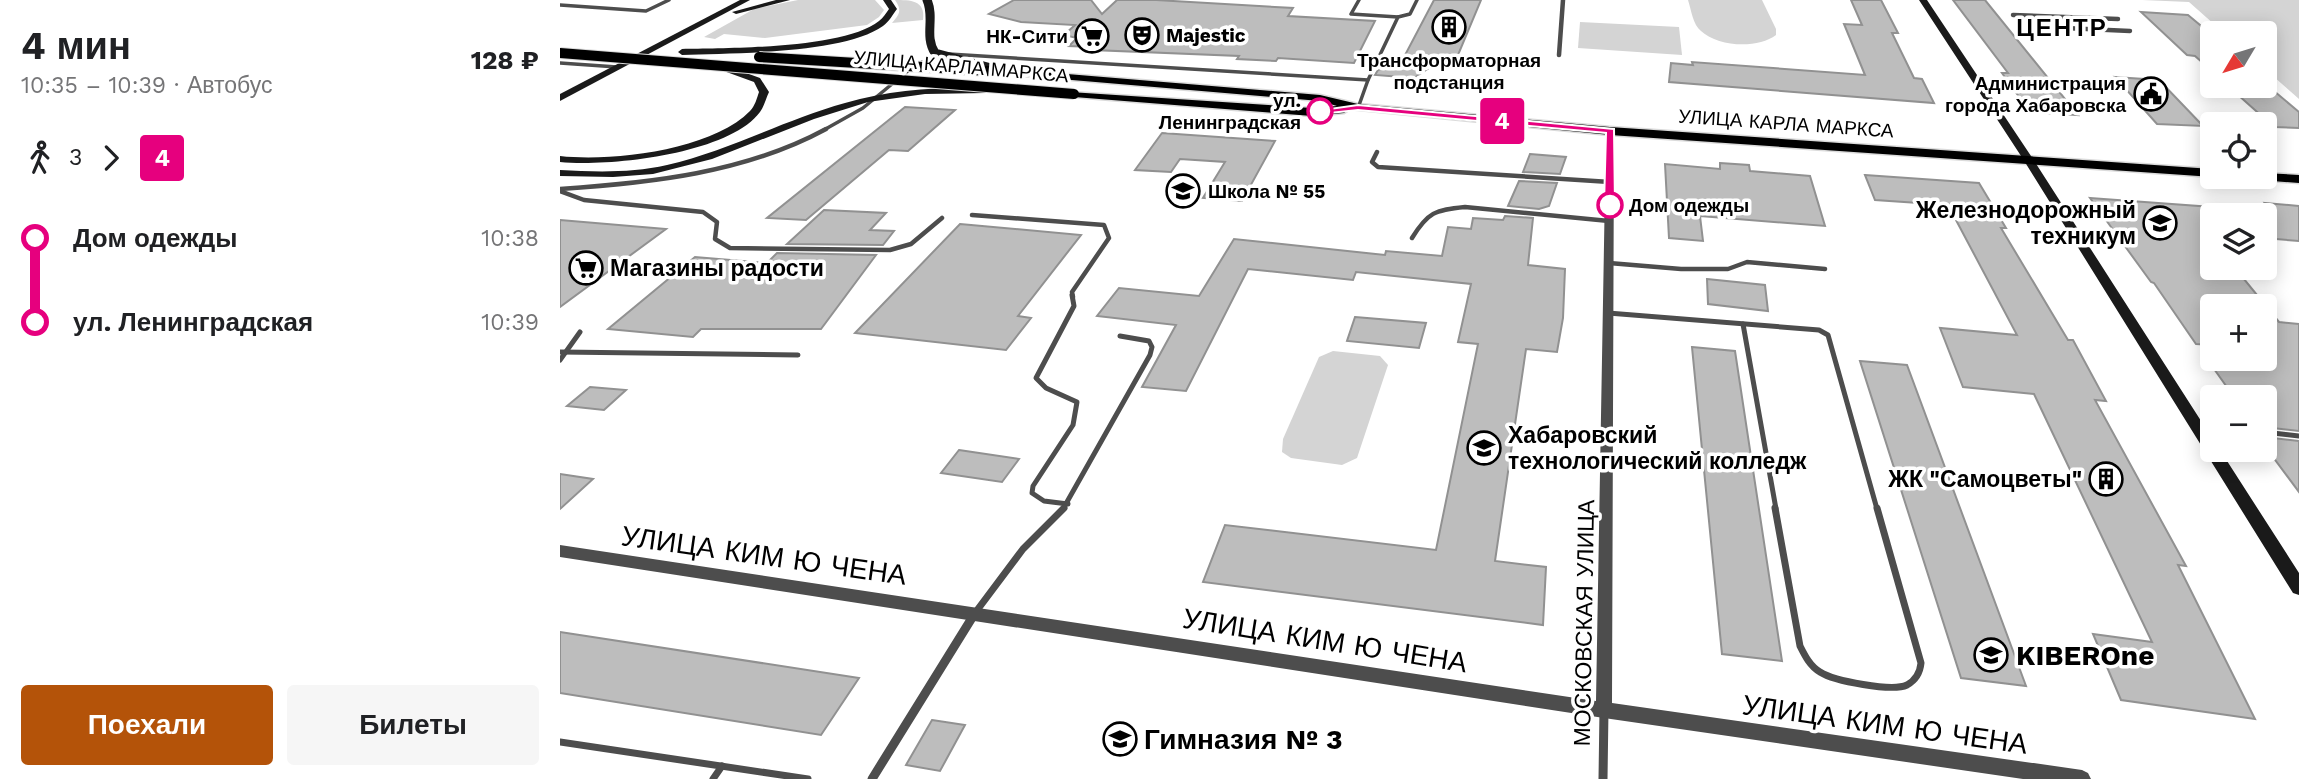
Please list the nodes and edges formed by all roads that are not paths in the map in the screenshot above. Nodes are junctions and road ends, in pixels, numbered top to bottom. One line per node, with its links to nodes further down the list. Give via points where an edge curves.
1 (669, 0): 10 (lane, via 646,11)
2 (747, 0): 16 (main road)
3 (786, 0): 16 (main road)
4 (887, 0): 20 (main road, via 893,9 886,20 839,40)
5 (927, 0): 26 (main road, bridge, via 931,9 928,36 935,54)
6 (1359, 0): 12 (lane, via 1351,14)
7 (1418, 0): 12 (lane, via 1410,14)
8 (1563, 0): 22 (street)
9 (1923, 0): 37 (main road)
10 (560, 5)
11 (2013, 15): 13 (street)
12 (1398, 17): 27 (lane)
13 (2059, 17): 14 (street); 18 (street)
14 (2118, 19)
15 (2123, 23): 18 (street, via 2130,31)
16 (702, 25): 25 (main road)
17 (2022, 26): 18 (street)
18 (2069, 28)
19 (560, 42): 20 (main road, УЛИЦА КАРЛА МАРКСА)
20 (682, 52): 26 (main road, УЛИЦА КАРЛА МАРКСА, bridge)
21 (560, 53): 23 (main road, УЛИЦА КАРЛА МАРКСА, bridge)
22 (1559, 54)
23 (664, 61): 29 (main road, УЛИЦА КАРЛА МАРКСА, bridge); 36 (main road, bridge, via 745,74 761,83 762,103 734,127 683,148 626,160)
24 (560, 63): 25 (lane)
25 (621, 67): 28 (main road)
26 (1006, 72): 33 (main road, УЛИЦА КАРЛА МАРКСА, via 1320,98)
27 (1368, 79): 31 (lane, via 951,53 921,59); 33 (lane)
28 (582, 88): 30 (main road); 32 (main road)
29 (1074, 94): 31 (main road, bridge, via 955,90); 33 (main road, УЛИЦА КАРЛА МАРКСА, via 1312,111)
30 (560, 98)
31 (876, 98): 39 (main road, via 666,168); 43 (lane, via 803,140 711,171)
32 (560, 106)
33 (1358, 107): 34 (main road, УЛИЦА КАРЛА МАРКСА)
34 (1611, 131): 37 (main road, УЛИЦА КАРЛА МАРКСА); 42 (street, МОСКОВСКАЯ УЛИЦА)
35 (1377, 152): 42 (lane, via 1372,162 1378,167)
36 (560, 159)
37 (2028, 159): 38 (main road, УЛИЦА КАРЛА МАРКСА); 58 (main road)
38 (2200, 172)
39 (560, 173)
40 (2277, 178): 41 (main road)
41 (2299, 179)
42 (1610, 182): 46 (street, МОСКОВСКАЯ УЛИЦА)
43 (560, 190): 45 (lane, via 584,200 703,212 717,222 715,239 730,248 890,250 911,244)
44 (972, 215): 62 (lane, via 1104,225 1109,238 1072,292 1074,306 1036,378 1049,392 1070,395 1077,402 1073,425 1032,493 1046,502)
45 (942, 218)
46 (1609, 222): 47 (lane, via 1455,207 1424,218); 48 (street, МОСКОВСКАЯ УЛИЦА)
47 (1412, 238)
48 (1609, 263): 49 (lane, via 1728,269 1747,262); 50 (street, МОСКОВСКАЯ УЛИЦА)
49 (1825, 269)
50 (1608, 313): 51 (lane); 66 (street, МОСКОВСКАЯ УЛИЦА)
51 (1743, 324): 51 (lane, via 1819,330 1828,335 1921,663 1913,682 1902,687 1830,679 1806,662)
52 (580, 332): 55 (lane)
53 (1120, 335): 62 (lane, via 1149,341 1150,355)
54 (560, 352): 55 (lane)
55 (568, 352): 56 (lane); 57 (lane)
56 (798, 355)
57 (560, 360)
58 (2196, 425): 59 (lane); 64 (main road)
59 (2200, 426)
60 (2277, 433): 61 (lane)
61 (2299, 436)
62 (1068, 504): 65 (lane, via 1023,549)
63 (560, 551): 65 (street, УЛИЦА КИМ Ю ЧЕНА)
64 (2299, 588)
65 (975, 613): 66 (street, УЛИЦА КИМ Ю ЧЕНА); 71 (street)
66 (1604, 710): 72 (street, МОСКОВСКАЯ УЛИЦА); 73 (street, УЛИЦА КИМ Ю ЧЕНА)
67 (560, 741): 68 (lane)
68 (722, 766): 69 (lane); 70 (lane)
69 (713, 779)
70 (808, 779)
71 (872, 779)
72 (1603, 779)
73 (2082, 779)

